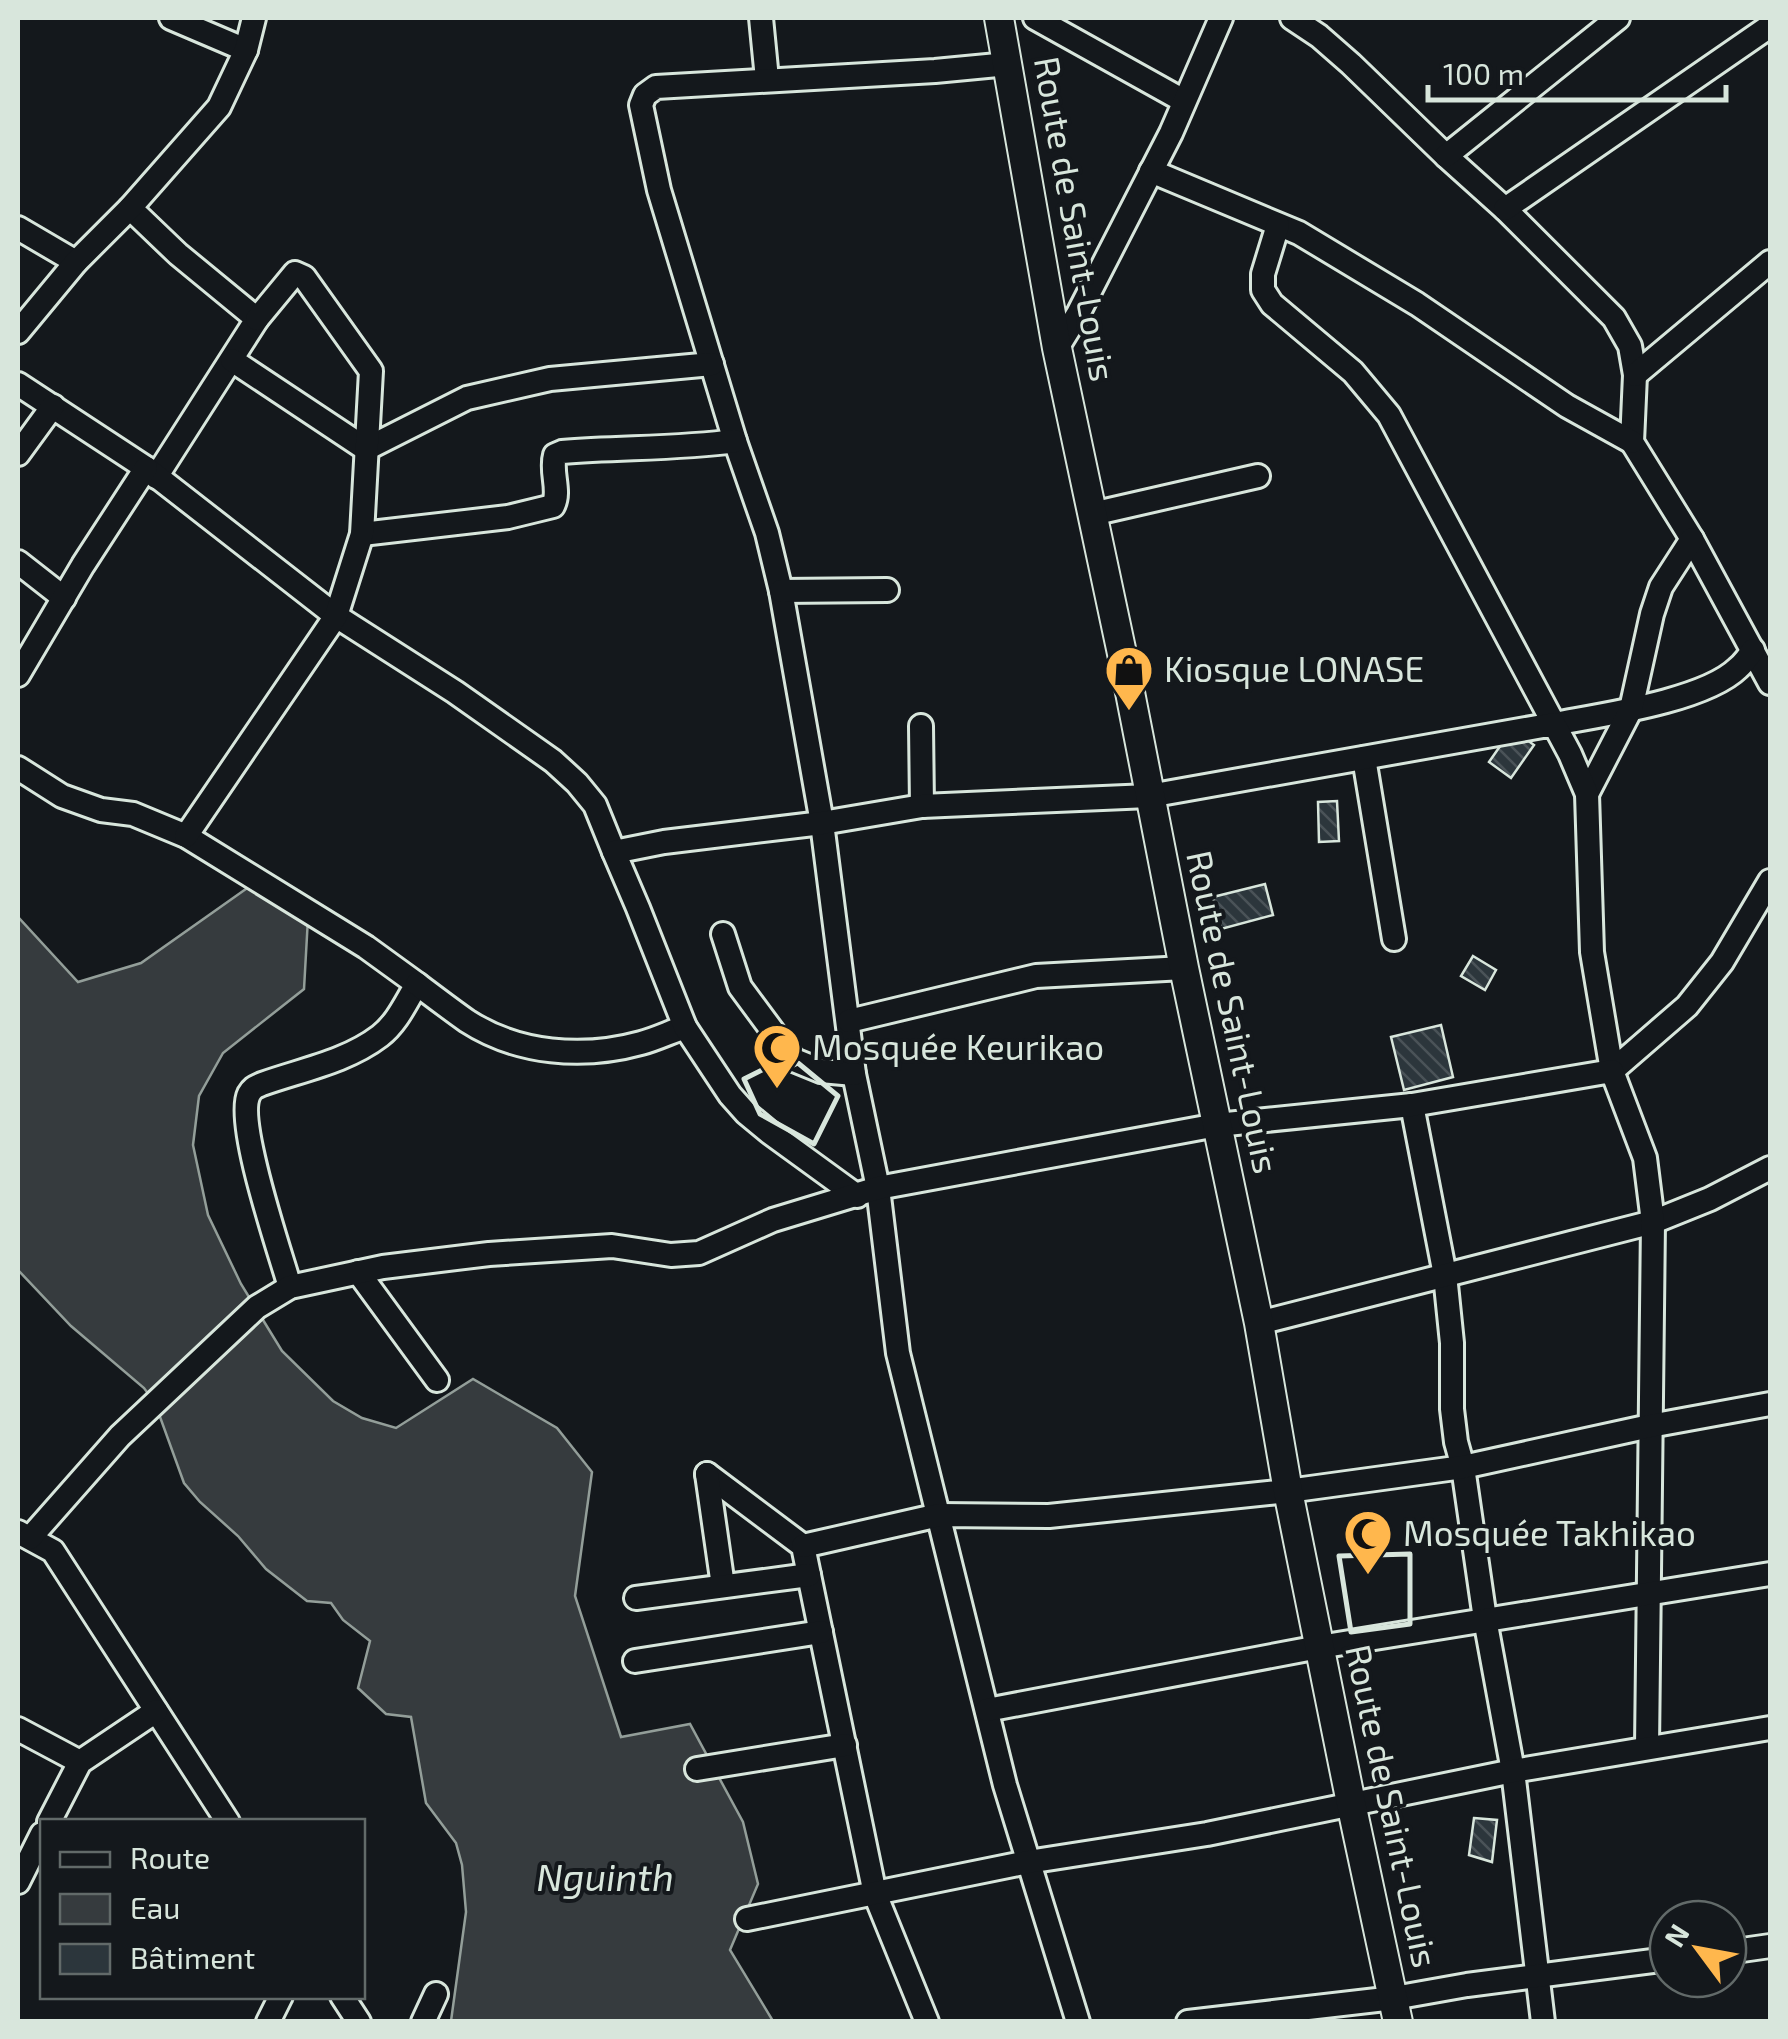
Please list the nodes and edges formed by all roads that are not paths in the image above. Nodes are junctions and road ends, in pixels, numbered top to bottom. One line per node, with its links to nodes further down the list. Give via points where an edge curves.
1 (171, 18): 10 (street)
2 (254, 18): 10 (street)
3 (761, 18): 12 (street)
4 (999, 18): 11 (main road, Route de Saint-Louis)
5 (1035, 18): 13 (street)
6 (1220, 18): 13 (street)
7 (1292, 18): 14 (street, via 1351,64)
8 (1618, 18): 14 (street)
9 (1770, 26): 17 (street)
10 (246, 50): 16 (street, via 218,107)
11 (1008, 64): 12 (street); 24 (main road, Route de Saint-Louis)
12 (767, 79): 26 (street, via 656,87 642,106 658,190)
13 (1184, 101): 15 (street)
14 (1446, 156): 17 (street)
15 (1151, 171): 18 (street); 24 (street)
16 (130, 208): 20 (street); 22 (street)
17 (1505, 209): 27 (street, via 1614,318)
18 (1278, 225): 31 (street, via 1417,304); 48 (street, via 1262,274 1264,290 1353,372 1389,416)
19 (18, 228): 20 (street)
20 (76, 262): 23 (street)
21 (1770, 262): 27 (street)
22 (256, 319): 25 (street); 32 (street, via 290,277 304,277 371,371)
23 (18, 332)
24 (1057, 348): 36 (main road, Route de Saint-Louis)
25 (232, 360): 32 (street); 34 (street)
26 (712, 364): 30 (street); 32 (street, via 550,379 467,398)
27 (1636, 375): 31 (street)
28 (18, 384): 29 (street)
29 (53, 406): 33 (street); 34 (street)
30 (735, 441): 37 (street, via 562,452 553,462 552,506); 41 (street)
31 (1632, 442): 38 (street)
32 (366, 448): 37 (street)
33 (18, 454)
34 (151, 473): 42 (street); 43 (street)
35 (1258, 476): 36 (street)
36 (1092, 514): 53 (main road, Route de Saint-Louis)
37 (362, 534): 43 (street)
38 (1692, 539): 44 (street); 47 (street, via 1660,588)
39 (18, 562): 42 (street)
40 (887, 590): 41 (street)
41 (781, 591): 55 (street)
42 (64, 598): 45 (street)
43 (336, 616): 56 (street); 57 (street, via 552,761 595,805)
44 (1754, 650): 46 (street); 47 (street, via 1736,670 1694,693)
45 (18, 675)
46 (1770, 683)
47 (1631, 709): 48 (street); 52 (street)
48 (1554, 724): 50 (street); 52 (street)
49 (921, 726): 54 (street)
50 (1364, 758): 53 (street); 60 (street)
51 (18, 768): 56 (street, via 62,796)
52 (1587, 794): 65 (street, via 1592,952)
53 (1149, 796): 54 (street); 61 (main road, Route de Saint-Louis)
54 (922, 806): 55 (street)
55 (822, 823): 57 (street); 63 (street)
56 (186, 836): 62 (street)
57 (614, 852): 64 (street)
58 (1770, 881): 65 (street, via 1688,1006)
59 (722, 934): 66 (street, via 740,987 794,1060)
60 (1394, 939)
61 (1184, 968): 63 (street, via 1036,976); 68 (main road, Route de Saint-Louis)
62 (416, 984): 64 (street, via 469,1022 534,1049 590,1052); 74 (street, via 382,1035 249,1094 254,1168)
63 (849, 1021): 66 (street)
64 (685, 1027): 70 (street, via 746,1113)
65 (1612, 1071): 67 (street); 71 (street, via 1645,1158)
66 (854, 1074): 70 (street)
67 (1412, 1106): 68 (street); 73 (street)
68 (1217, 1125): 70 (street); 75 (main road, Route de Saint-Louis)
69 (1770, 1168): 71 (street)
70 (867, 1192): 72 (street, via 773,1220 699,1253 612,1246); 81 (street)
71 (1653, 1222): 73 (street); 78 (street)
72 (358, 1272): 74 (street); 76 (street)
73 (1445, 1274): 75 (street); 79 (street, via 1452,1409)
74 (290, 1287): 82 (street, via 257,1307)
75 (1259, 1323): 80 (main road, Route de Saint-Louis)
76 (437, 1380)
77 (1770, 1404): 78 (street)
78 (1650, 1426): 79 (street); 87 (street)
79 (1463, 1467): 80 (street); 89 (street)
80 (1288, 1491): 81 (street, via 1049,1516); 91 (main road, Route de Saint-Louis)
81 (938, 1515): 83 (street); 93 (street)
82 (24, 1535): 94 (street, via 53,1551)
83 (803, 1546): 84 (street); 86 (street, via 707,1474)
84 (809, 1574): 86 (street); 90 (street)
85 (1770, 1574): 87 (street)
86 (724, 1586): 88 (street)
87 (1650, 1595): 89 (street); 98 (street)
88 (636, 1598)
89 (1485, 1620): 91 (street); 101 (street)
90 (821, 1632): 92 (street); 97 (street)
91 (1319, 1647): 93 (street); 102 (main road, Route de Saint-Louis)
92 (635, 1661)
93 (987, 1710): 106 (street)
94 (156, 1711): 99 (street); 104 (street)
95 (1770, 1728): 98 (street)
96 (18, 1729): 99 (street)
97 (845, 1745): 100 (street); 108 (street)
98 (1647, 1748): 101 (street)
99 (80, 1762): 103 (street)
100 (697, 1769)
101 (1514, 1771): 102 (street); 111 (street)
102 (1351, 1803): 106 (street); 114 (main road, Route de Saint-Louis)
103 (51, 1819)
104 (226, 1819)
105 (40, 1840): 107 (street)
106 (1028, 1862): 108 (street); 118 (street)
107 (27, 1880)
108 (874, 1894): 109 (street); 117 (street)
109 (746, 1920)
110 (1648, 1962): 111 (street)
111 (1539, 1976): 114 (street, via 1467,1985); 120 (street)
112 (436, 1994): 116 (street)
113 (344, 1999): 115 (street)
114 (1396, 2010): 119 (street)
115 (359, 2022)
116 (423, 2022)
117 (927, 2022)
118 (1078, 2022)
119 (1188, 2022)
120 (1543, 2022)

